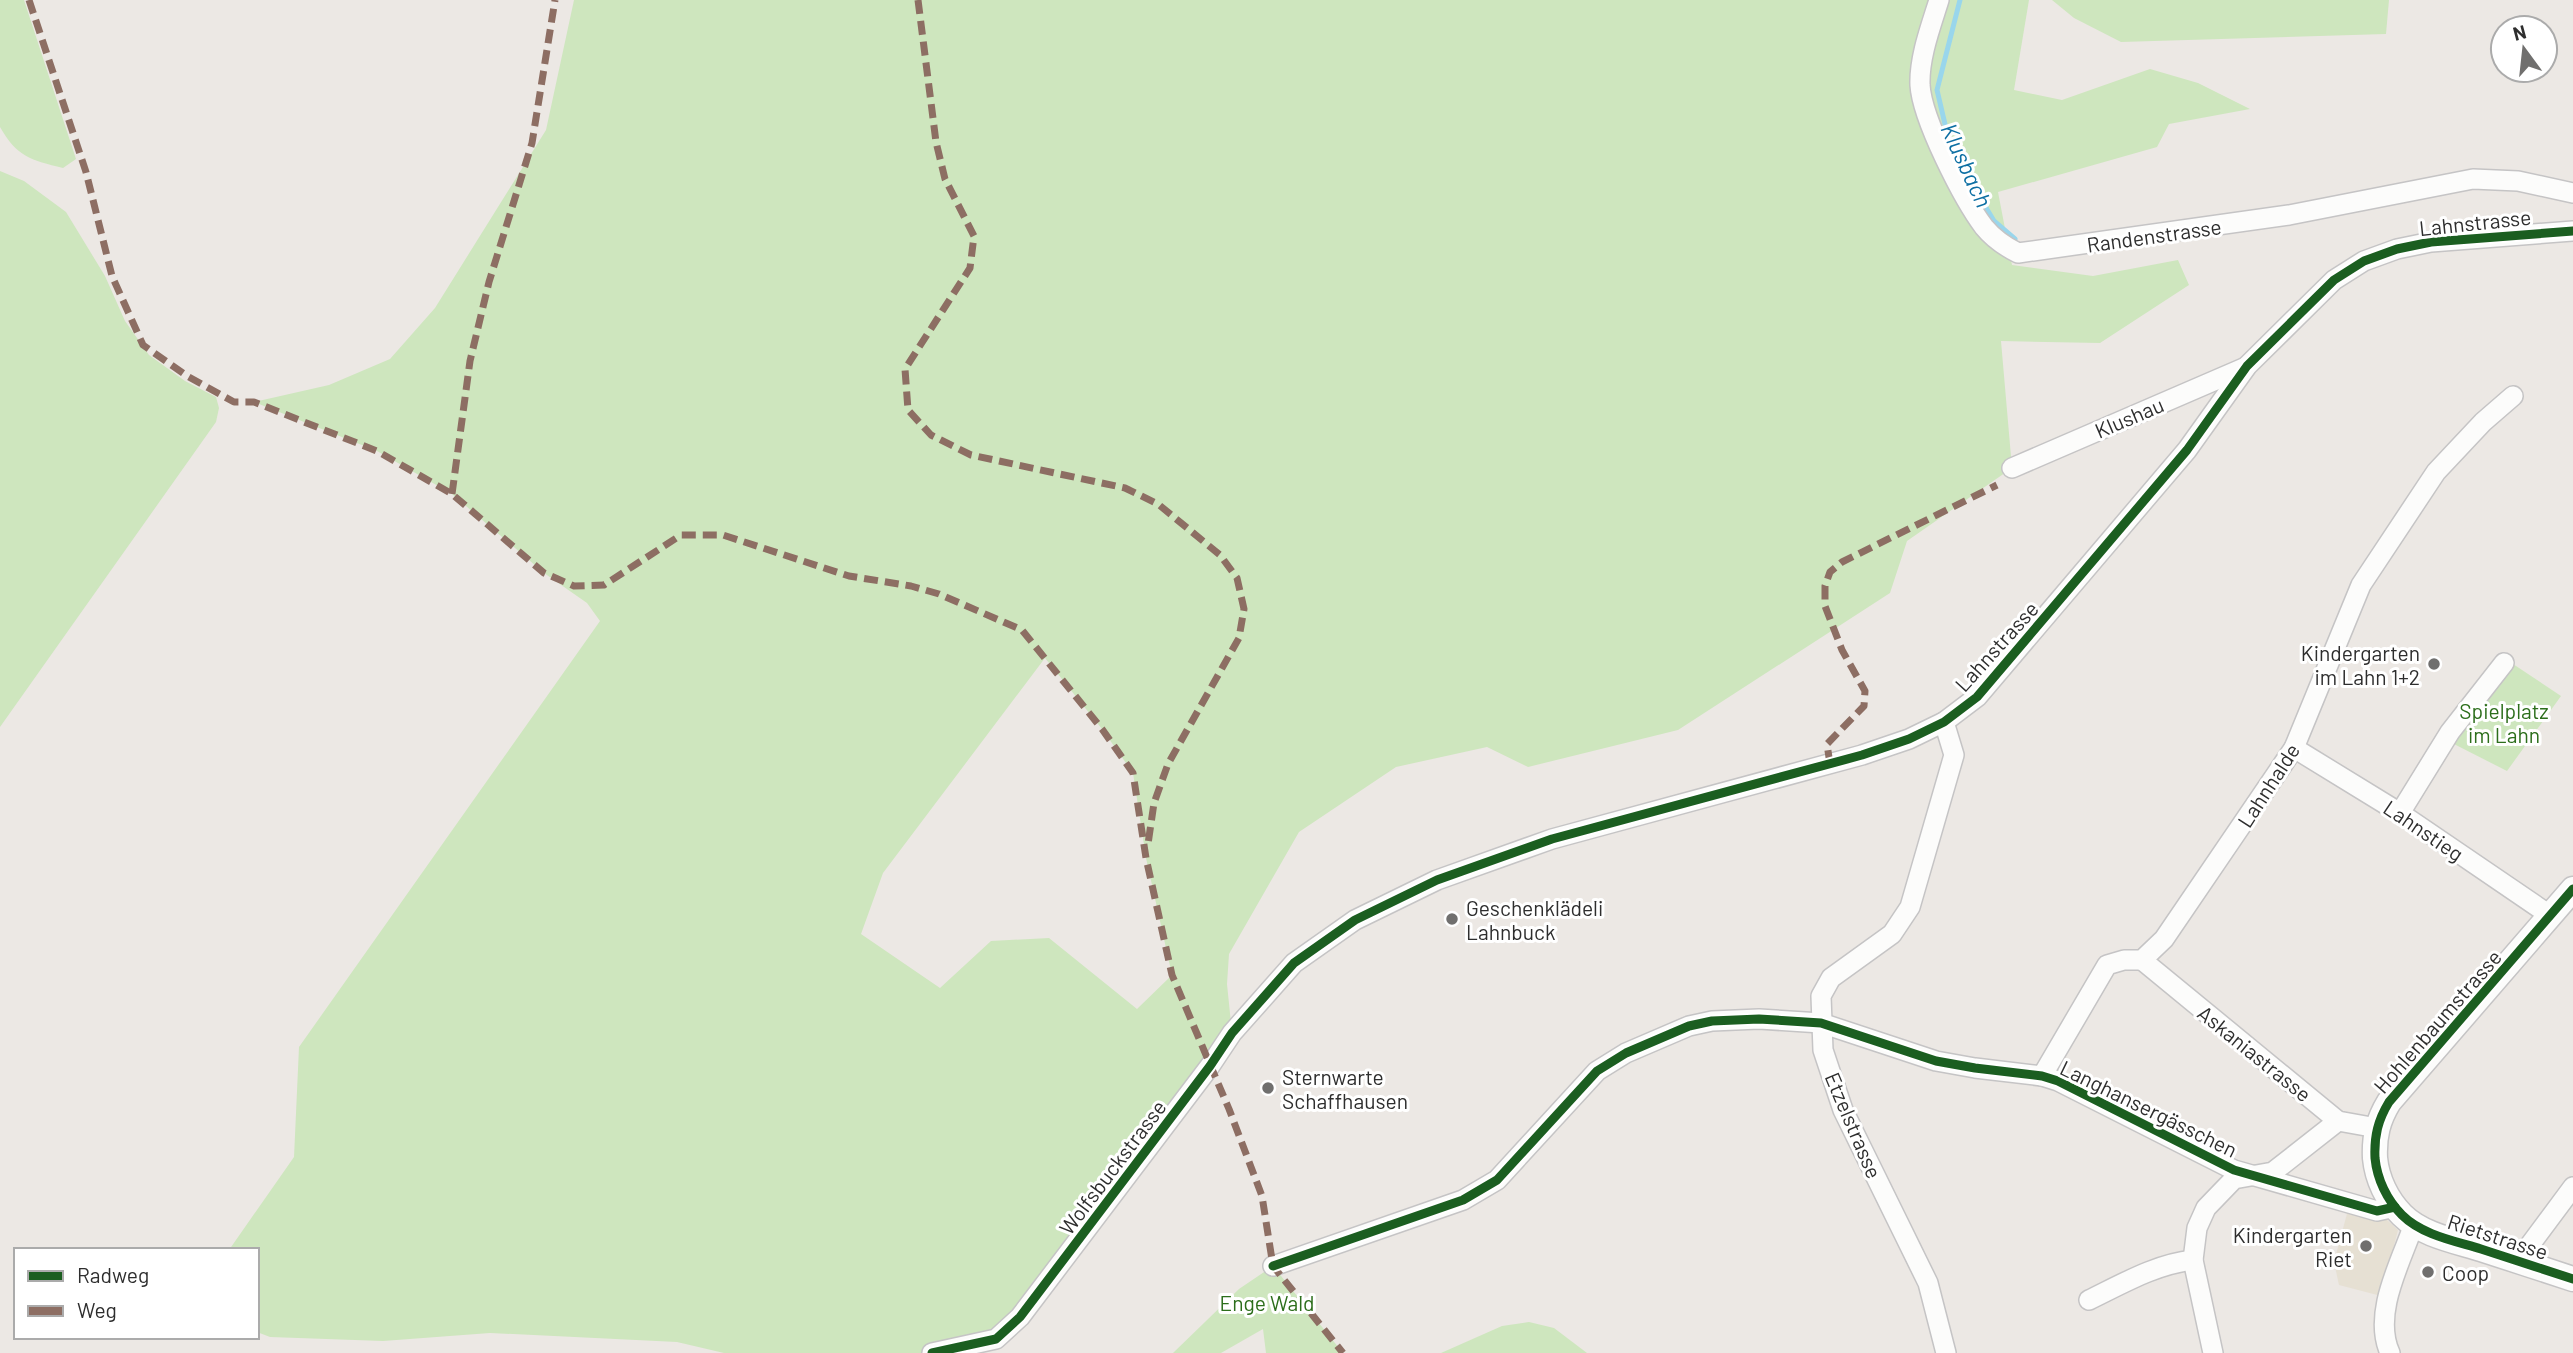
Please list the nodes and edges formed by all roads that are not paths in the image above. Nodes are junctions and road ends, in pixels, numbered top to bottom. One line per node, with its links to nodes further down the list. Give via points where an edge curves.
1 (1939, 0): 2 (street, Randenstrasse, via 1920,84 1927,120 1985,228 2018,253 2301,213 2473,179 2518,181)
2 (2573, 192)
3 (2573, 230): 4 (street, Lahnstrasse, via 2431,242 2364,261 2334,280)
4 (2247, 366): 6 (street, Klushau); 8 (street, Lahnstrasse, via 2187,450 2059,602 1977,697)
5 (2513, 397): 9 (street, Lahnhalde, via 2436,472 2361,585)
6 (2012, 468)
7 (2504, 663): 10 (street, via 2450,732)
8 (1944, 722): 14 (street, Lahnstrasse, via 1862,755 1552,839 1437,880 1355,920); 15 (street, Etzelstrasse, via 1954,755 1910,907 1892,933 1831,978 1821,996)
9 (2294, 748): 10 (street, Lahnstieg); 13 (street, Lahnhalde, via 2164,939)
10 (2400, 813): 12 (street, Lahnstieg)
11 (2573, 889): 12 (street, Hohlenbaumstrasse)
12 (2551, 916): 18 (street, Hohlenbaumstrasse, via 2399,1089)
13 (2141, 960): 16 (street, via 2107,965); 17 (street, Askaniastrasse)
14 (1294, 963): 28 (street, Wolfsbuckstrasse, via 1232,1033 1020,1317 996,1339)
15 (1821, 1023): 16 (street, Langhansergässchen, via 1936,1061); 25 (street, Langhansergässchen, via 1712,1021 1626,1053 1597,1071 1496,1180 1463,1200); 29 (street, Etzelstrasse, via 1823,1050 1843,1110 1928,1283)
16 (2042, 1076): 19 (street, Langhansergässchen)
17 (2338, 1121): 18 (street, Askaniastrasse); 19 (street, via 2273,1172)
18 (2376, 1128): 21 (street, Hohlenbaumstrasse, via 2376,1168)
19 (2253, 1176): 21 (street, via 2377,1211); 23 (street, via 2234,1180 2206,1208 2197,1228)
20 (2573, 1187): 24 (street)
21 (2395, 1207): 22 (street, Hohlenbaumstrasse)
22 (2414, 1224): 24 (street, Rietstrasse); 31 (street, via 2386,1304 2385,1342)
23 (2193, 1260): 27 (street, via 2141,1275); 30 (street)
24 (2518, 1261): 26 (street, Rietstrasse)
25 (1273, 1266)
26 (2573, 1279)
27 (2089, 1300)
28 (932, 1353)
29 (1946, 1353)
30 (2213, 1353)
31 (2390, 1353)

